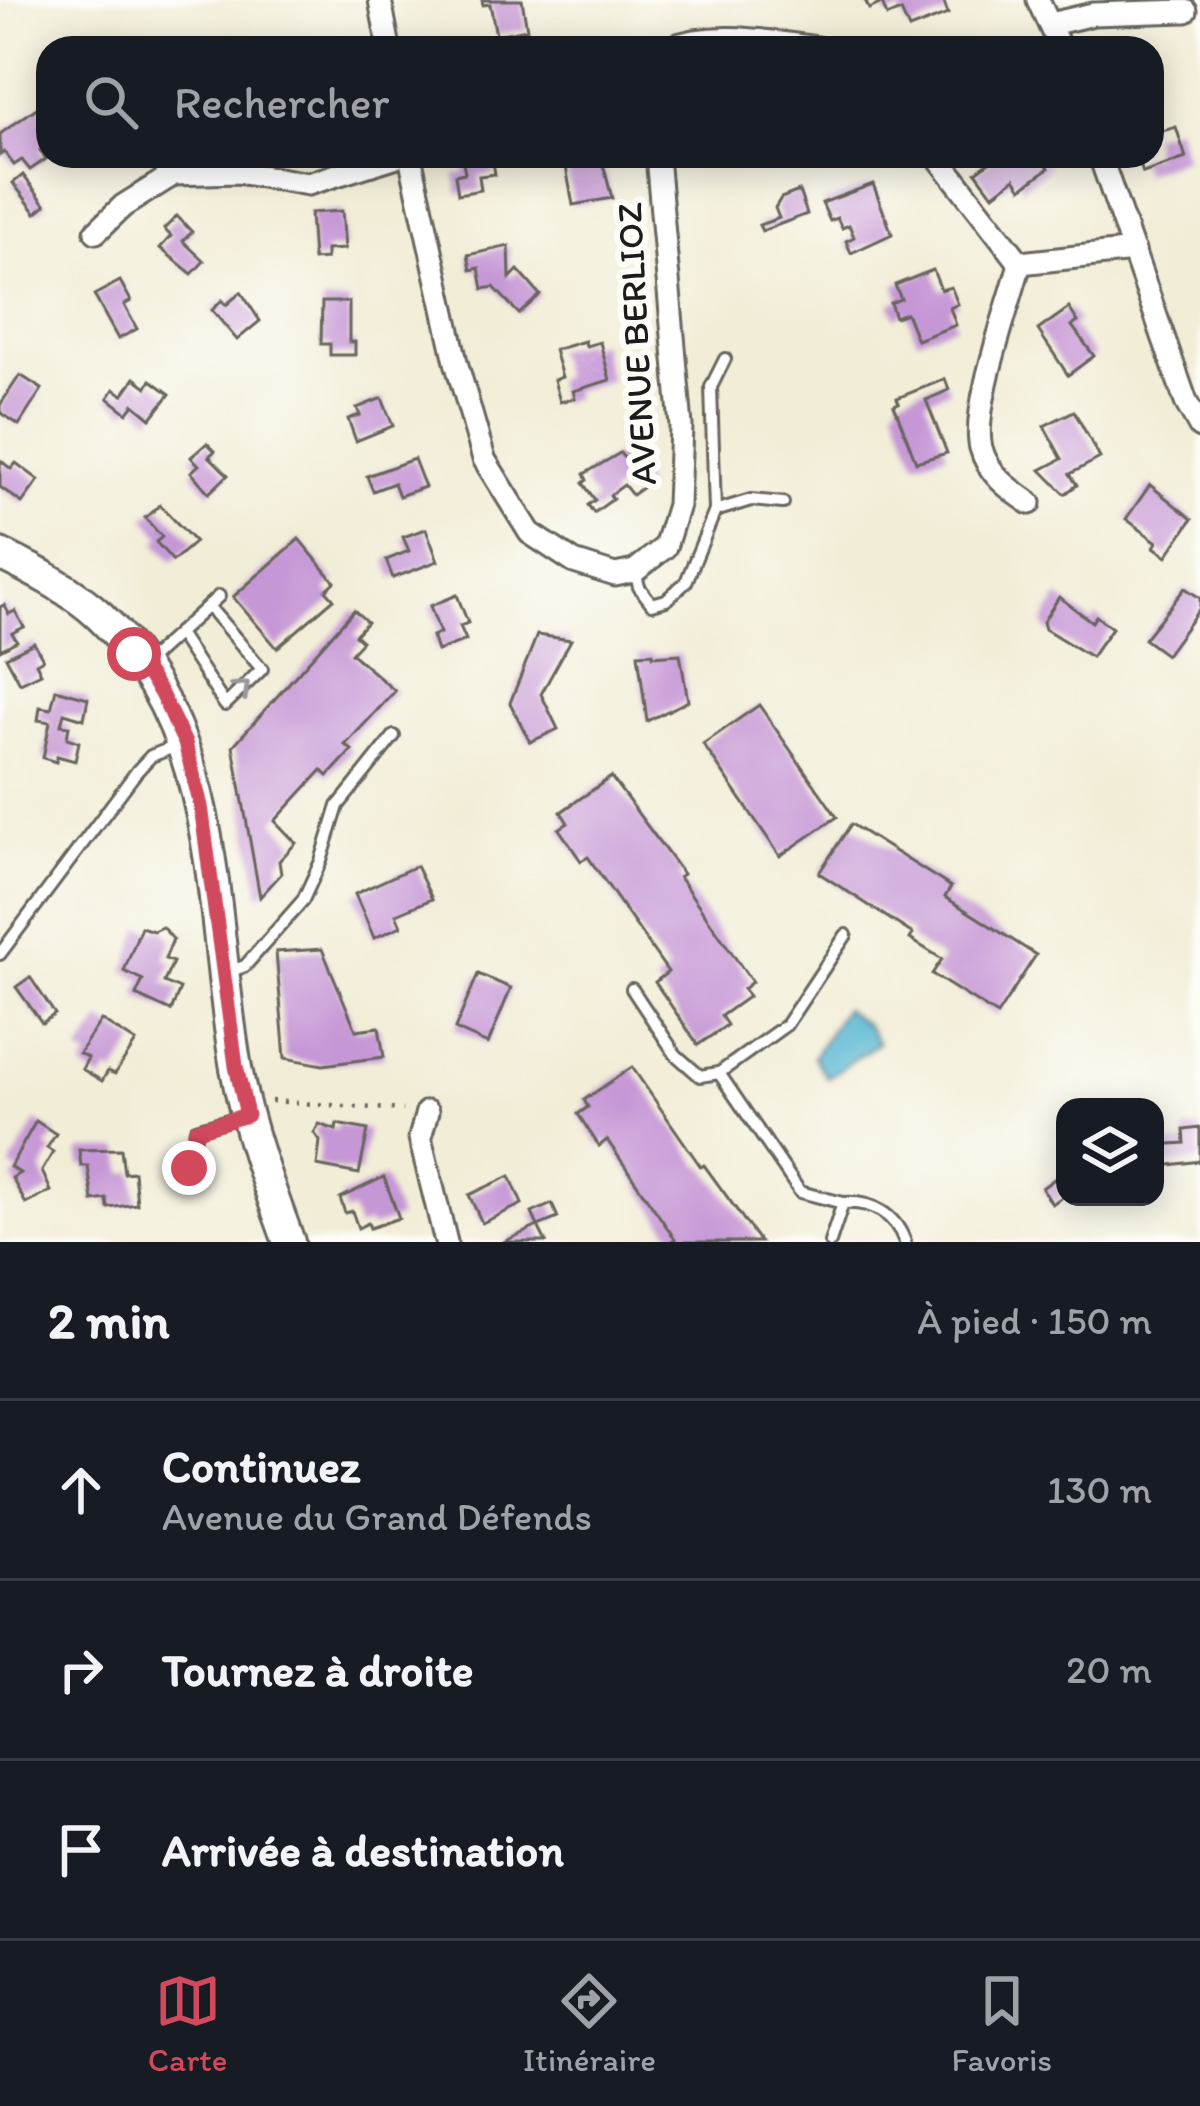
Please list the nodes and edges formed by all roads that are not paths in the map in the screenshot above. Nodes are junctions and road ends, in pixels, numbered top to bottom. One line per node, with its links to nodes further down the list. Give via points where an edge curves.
1 (380, 0): 5 (street)
2 (1038, 0): 4 (street)
3 (1186, 11): 4 (street)
4 (1051, 24): 6 (street)
5 (387, 36)
6 (1056, 36)
7 (359, 168): 12 (street, via 308,184 237,172 174,174)
8 (413, 168): 21 (street, via 484,460 530,533 574,562 615,575)
9 (658, 168): 21 (street, AVENUE BERLIOZ, via 681,426 678,506 665,547)
10 (946, 168): 14 (street)
11 (1104, 168): 13 (street)
12 (97, 232)
13 (1134, 250): 14 (street); 16 (street)
14 (1020, 263): 18 (street, via 978,421 982,451 1002,485)
15 (725, 359): 19 (lane, via 711,387)
16 (1200, 427)
17 (783, 503): 19 (lane, via 751,500)
18 (1030, 503)
19 (716, 511): 21 (lane, via 686,582 666,600 652,604)
20 (3, 559): 25 (street, via 99,615)
21 (635, 571)
22 (219, 596): 23 (lane)
23 (208, 606): 24 (lane); 24 (lane, one-way to 23, via 225,705 262,669)
24 (178, 633): 25 (lane)
25 (142, 665): 27 (street)
26 (394, 736): 30 (lane, via 338,806 303,900 244,966)
27 (185, 743): 29 (lane, via 137,771); 30 (street)
28 (846, 935): 32 (lane, via 786,1025)
29 (0, 954)
30 (224, 973): 33 (street)
31 (632, 988): 32 (lane, via 676,1054 700,1076)
32 (718, 1073): 36 (lane, via 800,1192)
33 (245, 1107): 35 (lane, via 196,1130); 37 (street)
34 (427, 1112): 38 (street, via 421,1138)
35 (189, 1168)
36 (843, 1203): 39 (lane); 40 (lane, via 882,1209)
37 (289, 1242)
38 (446, 1242)
39 (830, 1242)
40 (905, 1242)

